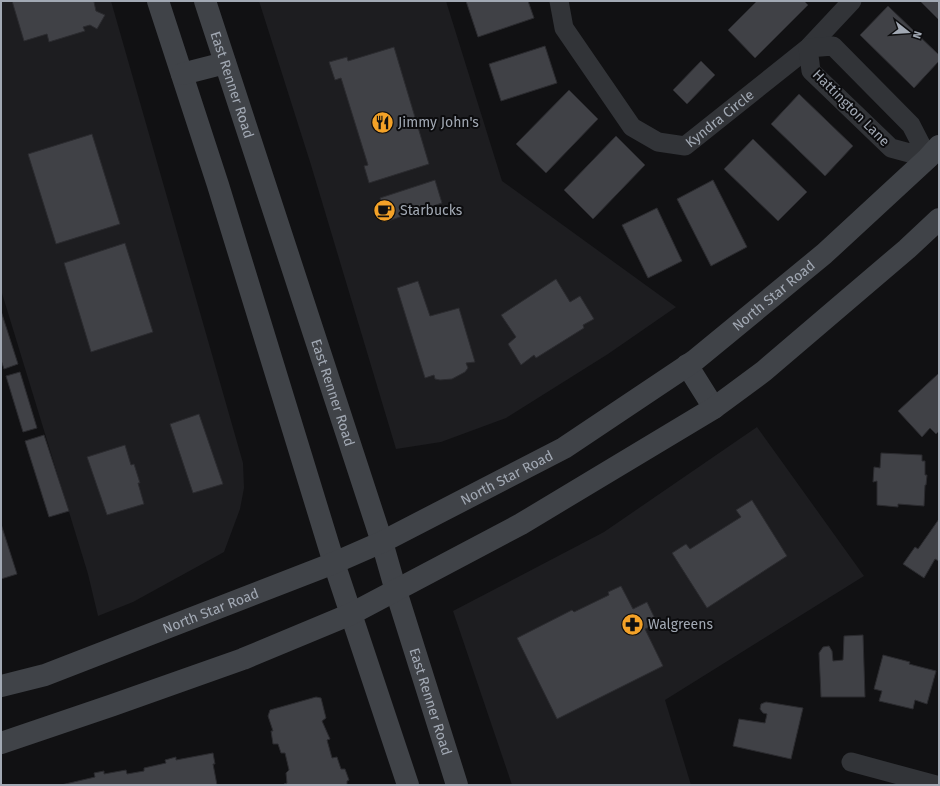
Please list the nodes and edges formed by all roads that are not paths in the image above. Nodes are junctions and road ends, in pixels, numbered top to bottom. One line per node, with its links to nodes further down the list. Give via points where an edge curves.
1 (158, 1): 7 (main road)
2 (205, 1): 6 (main road, East Renner Road)
3 (559, 1): 5 (street, Kyndra Circle, via 564,28 632,127 658,142 684,146)
4 (852, 1): 5 (street, Kyndra Circle)
5 (808, 48): 8 (street, Hattington Lane, via 833,46 911,125); 8 (street, Hattington Lane, via 811,71 891,148)
6 (225, 63): 7 (main road); 12 (main road, East Renner Road)
7 (182, 74): 13 (main road)
8 (935, 158): 10 (main road, North Star Road, via 824,254)
9 (939, 219): 11 (main road, via 764,371)
10 (687, 365): 11 (main road); 12 (main road, North Star Road, via 564,448)
11 (714, 408): 14 (main road, via 520,524)
12 (382, 542): 13 (main road, North Star Road); 14 (main road, East Renner Road)
13 (334, 563): 15 (main road); 16 (main road, North Star Road, via 45,675)
14 (396, 590): 15 (main road); 20 (main road, East Renner Road)
15 (351, 614): 17 (main road, via 243,659); 19 (main road)
16 (1, 686)
17 (1, 743)
18 (851, 762): 21 (street)
19 (408, 785)
20 (458, 785)
21 (936, 785)

